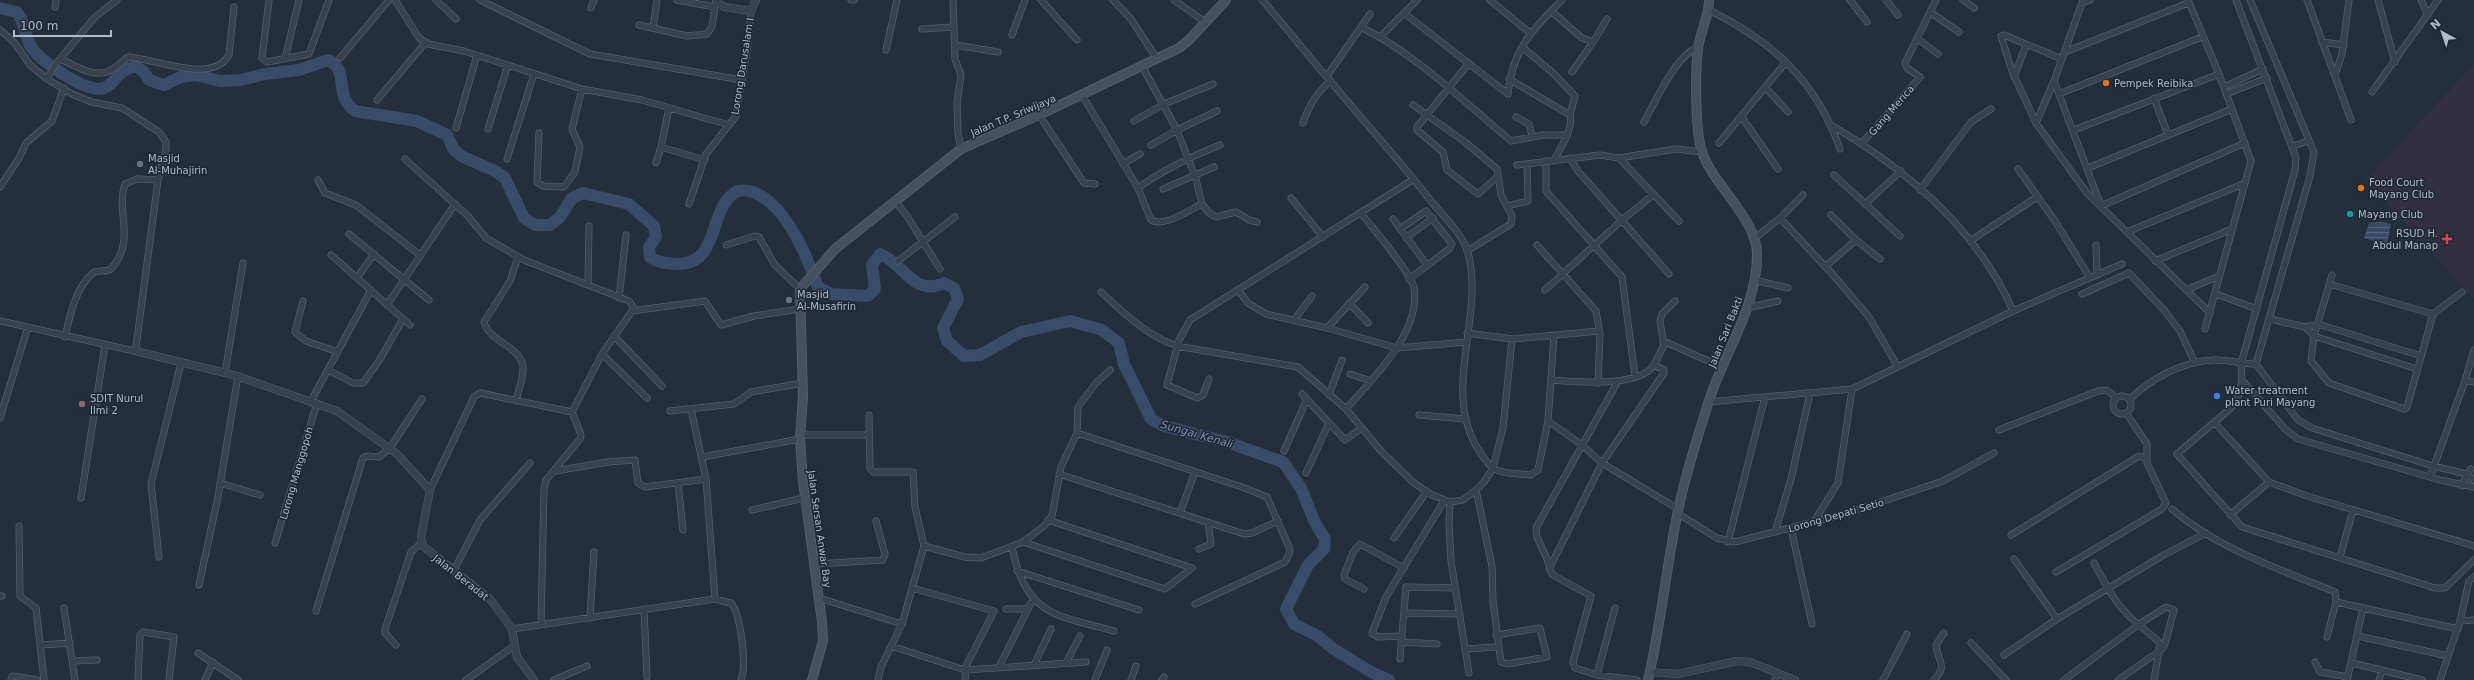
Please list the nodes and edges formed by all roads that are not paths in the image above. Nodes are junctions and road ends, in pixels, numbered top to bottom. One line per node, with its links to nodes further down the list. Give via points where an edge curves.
1 (56, 0): 43 (street)
2 (117, 0): 86 (street, via 95,17)
3 (269, 0): 87 (street, via 263,60 267,62)
4 (299, 0): 87 (street)
5 (328, 0): 87 (street, via 309,54)
6 (389, 0): 85 (street)
7 (395, 0): 72 (street, via 419,38)
8 (436, 0): 55 (street)
9 (480, 0): 105 (street, via 590,54)
10 (594, 0): 45 (street)
11 (657, 0): 62 (street)
12 (677, 0): 42 (street)
13 (756, 0): 48 (street)
14 (851, 0): 15 (street)
15 (854, 0)
16 (897, 0): 80 (street)
17 (953, 0): 60 (street)
18 (1025, 0): 67 (street)
19 (1041, 0): 70 (street)
20 (1113, 0): 88 (street, via 1131,20)
21 (1174, 0): 57 (street)
22 (1226, 0): 57 (main road, Jalan T.P. Sriwijaya)
23 (1262, 0): 103 (street)
24 (1417, 0): 51 (street)
25 (1490, 0): 66 (street)
26 (1562, 0): 49 (street)
27 (1709, 0): 47 (main road, Jalan Sari Bakti)
28 (1850, 0): 58 (street)
29 (1886, 0): 53 (street)
30 (1936, 0): 50 (street, Gang Merica)
31 (1963, 0): 46 (street)
32 (2090, 0): 41 (street)
33 (2236, 0): 95 (street)
34 (2250, 0): 146 (street)
35 (2307, 0): 74 (street)
36 (2349, 0): 77 (street)
37 (2378, 0): 91 (street)
38 (2421, 0): 54 (street)
39 (2438, 0): 54 (street)
40 (2188, 1): 69 (street); 82 (street)
41 (2082, 2): 82 (street)
42 (715, 3): 48 (street); 62 (street, via 712,27 707,34 687,36)
43 (54, 7)
44 (234, 7): 86 (street, via 229,55 226,61 211,68 177,68 128,57 110,71 101,73 91,72)
45 (591, 8)
46 (1974, 8)
47 (1709, 10): 79 (main road, Jalan Sari Bakti); 90 (street, via 1735,23)
48 (751, 11): 105 (street, Lorong Darusalam I)
49 (1551, 11): 66 (street); 73 (street, via 1582,38)
50 (1930, 12): 65 (street); 71 (street, Gang Merica)
51 (1404, 13): 68 (street); 92 (street)
52 (1370, 14): 61 (street)
53 (1898, 14)
54 (2428, 15): 91 (street)
55 (456, 19)
56 (1607, 19): 73 (street)
57 (1206, 22): 88 (main road, Jalan T.P. Sriwijaya, via 1184,44)
58 (1867, 22)
59 (639, 24): 62 (street)
60 (953, 27): 63 (street); 75 (street)
61 (1361, 27): 68 (street); 103 (street)
62 (653, 28)
63 (922, 29)
64 (0, 30): 101 (street, via 14,42 30,65)
65 (1959, 32)
66 (1530, 33): 78 (street)
67 (1012, 35)
68 (1380, 37): 112 (street)
69 (2202, 37): 98 (street); 114 (street)
70 (1077, 40)
71 (1918, 40): 83 (street); 148 (street, Gang Merica, via 1905,66 1920,77)
72 (426, 42): 84 (street); 118 (street)
73 (1593, 42): 96 (street)
74 (2322, 42): 77 (street); 99 (street)
75 (956, 45): 81 (street); 154 (street, via 955,59 961,75 957,103)
76 (2026, 45): 89 (street); 100 (street); 100 (street, via 2001,36)
77 (2344, 45): 99 (street)
78 (1522, 47): 104 (street); 128 (street, via 1575,96)
79 (1698, 47): 133 (street, via 1690,50 1680,60); 156 (main road, Jalan Sari Bakti, via 1699,136)
80 (886, 50)
81 (998, 52)
82 (2065, 52): 89 (street)
83 (1938, 54)
84 (477, 55): 93 (street); 138 (street)
85 (340, 58)
86 (61, 59): 101 (street)
87 (285, 59)
88 (1157, 59): 94 (main road, Jalan T.P. Sriwijaya)
89 (2062, 59): 106 (street)
90 (1786, 62): 108 (street); 137 (street, via 1813,92)
91 (2395, 62): 113 (street)
92 (1469, 63): 104 (street, via 1508,94); 112 (street)
93 (508, 65): 97 (street); 139 (street)
94 (1142, 66): 116 (main road, Jalan T.P. Sriwijaya); 119 (street)
95 (2263, 70): 102 (street); 109 (street)
96 (1572, 72)
97 (534, 74): 111 (street); 162 (street)
98 (2219, 74): 109 (street); 117 (street)
99 (2335, 76): 131 (street)
100 (2014, 77): 136 (street)
101 (47, 78): 110 (street)
102 (2267, 78): 115 (street); 152 (street)
103 (1328, 79): 134 (street, via 1309,105); 178 (street)
104 (1510, 79): 128 (street)
105 (742, 80): 135 (street, Lorong Darusalam I, via 736,116)
106 (2054, 81): 114 (street); 136 (street)
107 (1213, 84): 119 (street)
108 (1765, 87): 125 (street); 129 (street)
109 (2224, 87): 115 (street)
110 (64, 88): 179 (street, via 91,102 122,108 159,132 166,142 166,149); 183 (street, via 52,121 28,141)
111 (582, 89): 121 (street); 142 (street, via 572,131 580,147 575,172 564,187 543,186 537,182)
112 (1448, 89): 127 (street); 145 (street, via 1511,141)
113 (2372, 92)
114 (2059, 94): 141 (street)
115 (2226, 94): 123 (street)
116 (1082, 95): 126 (main road, Jalan T.P. Sriwijaya); 167 (street)
117 (2154, 98): 141 (street); 144 (street)
118 (377, 100)
119 (1164, 104): 132 (street); 140 (street)
120 (1413, 105): 127 (street)
121 (669, 108): 135 (street); 153 (street)
122 (1991, 109): 186 (street, via 1971,122)
123 (2232, 109): 144 (street); 149 (street)
124 (1217, 111): 140 (street)
125 (1788, 112)
126 (1039, 115): 154 (main road, Jalan T.P. Sriwijaya); 181 (street, via 1084,183)
127 (1427, 115): 177 (street, via 1497,169); 177 (street, via 1417,130 1443,152 1445,166 1452,174 1478,194)
128 (1570, 116): 143 (street)
129 (1741, 116): 147 (street); 172 (street)
130 (1516, 117): 145 (street, via 1529,124)
131 (2351, 120)
132 (1134, 121)
133 (1644, 122)
134 (1303, 123)
135 (729, 124): 163 (street, Lorong Darusalam I)
136 (2036, 124): 197 (street, via 2087,193)
137 (1832, 125): 148 (street); 155 (street)
138 (456, 128)
139 (488, 129)
140 (1178, 130): 150 (street); 158 (street)
141 (2074, 130): 171 (street)
142 (539, 133)
143 (1566, 135): 145 (street); 164 (street)
144 (2168, 135): 171 (street)
145 (1532, 136)
146 (2309, 141): 152 (street); 277 (street, via 2314,152 2314,163)
147 (1719, 142)
148 (1862, 143): 174 (street)
149 (2244, 143): 182 (street, via 2251,161); 197 (street)
150 (1151, 145)
151 (1220, 145): 158 (street)
152 (2293, 146): 271 (street, via 2295,170)
153 (661, 147): 163 (street); 166 (street)
154 (961, 149): 191 (main road, Jalan T.P. Sriwijaya)
155 (1840, 149)
156 (1702, 152): 161 (street, via 1676,149); 217 (main road, Jalan Sari Bakti, via 1710,168 1741,212)
157 (1140, 154): 167 (street)
158 (1188, 157): 175 (street); 184 (street)
159 (405, 158): 192 (street)
160 (1570, 158): 161 (street, via 1600,155); 164 (street); 205 (street, via 1578,171)
161 (1619, 158): 187 (street)
162 (507, 159)
163 (704, 160): 193 (street, Lorong Darusalam I)
164 (1554, 160): 165 (street)
165 (1546, 161): 168 (street); 224 (street, via 1546,191)
166 (656, 163)
167 (1123, 164): 184 (street)
168 (1527, 164): 169 (street); 196 (street, via 1528,201)
169 (1517, 165)
170 (1214, 167): 175 (street)
171 (2088, 168): 197 (street)
172 (1778, 169)
173 (2018, 169): 189 (street)
174 (1901, 171): 186 (street); 195 (street)
175 (1195, 175): 185 (street); 194 (street)
176 (1834, 175): 195 (street)
177 (1498, 176): 196 (street, via 1501,195)
178 (1414, 179): 198 (street); 199 (street)
179 (158, 180): 292 (street, via 137,179 125,184 126,236 121,254 111,269 95,272 87,280 74,302); 300 (street, via 136,347)
180 (318, 180): 227 (street, via 325,193 356,205)
181 (1095, 184)
182 (2243, 184): 210 (street); 211 (street)
183 (0, 187)
184 (1138, 188): 194 (street, via 1150,220 1155,222 1165,221)
185 (1163, 189)
186 (1920, 190): 219 (street)
187 (1653, 195): 205 (street); 206 (street)
188 (1804, 195): 203 (street)
189 (2037, 197): 219 (street); 244 (street, via 2056,221)
190 (1290, 198): 215 (street)
191 (895, 201): 220 (street); 251 (main road, Jalan T.P. Sriwijaya, via 835,249)
192 (455, 204): 227 (street); 229 (street, via 482,235)
193 (689, 204)
194 (1202, 204): 207 (street, via 1216,217 1236,212)
195 (1865, 204): 214 (street)
196 (1507, 206): 225 (street, via 1512,216 1511,224)
197 (2101, 206): 211 (street)
198 (1437, 209): 202 (street); 225 (street)
199 (1361, 213): 215 (street); 246 (street)
200 (1831, 216): 218 (street)
201 (955, 217): 220 (street)
202 (1431, 217): 209 (street, via 1425,212); 216 (street); 235 (street, via 1452,244)
203 (1780, 218): 217 (street); 236 (street)
204 (1393, 219): 209 (street)
205 (1622, 220): 224 (street); 239 (street)
206 (1680, 221)
207 (1257, 222)
208 (589, 226): 249 (street)
209 (1400, 229): 216 (street)
210 (2232, 229): 232 (street); 242 (street)
211 (2127, 232): 232 (street)
212 (350, 234): 226 (street)
213 (626, 235): 262 (street)
214 (1900, 236)
215 (1324, 237): 254 (street)
216 (1406, 238): 235 (street)
217 (1754, 239): 247 (main road, Jalan Sari Bakti, via 1758,252)
218 (1856, 240): 230 (street); 236 (street)
219 (1970, 241): 273 (street, via 2000,283)
220 (923, 243): 231 (street); 237 (street)
221 (726, 245): 251 (street, via 759,237 775,265)
222 (1537, 245): 238 (street)
223 (2096, 245): 240 (street)
224 (1595, 246): 238 (street); 318 (street, via 1622,277)
225 (1467, 251): 288 (street, via 1472,273)
226 (374, 254): 243 (street); 245 (street)
227 (420, 255): 245 (street)
228 (331, 256): 243 (street)
229 (518, 256): 249 (street); 339 (street, via 510,281 484,322 492,336 520,359 523,366)
230 (1880, 259)
231 (898, 261)
232 (2155, 261): 256 (street)
233 (243, 263): 315 (street)
234 (2122, 264): 240 (street)
235 (1427, 265): 246 (street)
236 (1825, 267): 311 (street, via 1868,317)
237 (940, 269)
238 (1564, 273): 255 (street); 287 (street, via 1594,307)
239 (1669, 274)
240 (2097, 275): 244 (street)
241 (2332, 275): 248 (street)
242 (2219, 276): 256 (street); 260 (street)
243 (357, 278): 253 (street)
244 (2090, 278): 273 (street)
245 (404, 279): 263 (street); 268 (street)
246 (1410, 279): 298 (street, via 1414,287 1411,318)
247 (1754, 280): 252 (street); 270 (main road, Jalan Sari Bakti)
248 (2329, 284): 275 (street); 281 (street)
249 (588, 285): 262 (street)
250 (1365, 287): 267 (street)
251 (801, 288): 269 (main road, Jalan Sersan Anwar Bay)
252 (1788, 288)
253 (371, 290): 268 (street); 301 (street, Lorong Manggopoh)
254 (1238, 290): 278 (street, via 1248,303 1260,311); 297 (street, via 1190,320)
255 (1545, 290)
256 (2186, 290): 274 (street)
257 (1101, 292): 297 (street, via 1134,323 1159,340)
258 (2462, 292): 275 (street)
259 (2082, 294): 305 (street, via 2129,274 2164,310 2180,331)
260 (2216, 294): 271 (street); 274 (street)
261 (1312, 296): 278 (street)
262 (620, 298): 272 (street, via 631,302)
263 (429, 300)
264 (302, 301): 301 (street, via 295,332 306,341)
265 (1675, 301): 294 (street, via 1662,314 1660,321)
266 (1778, 301): 270 (street)
267 (1349, 303): 280 (street); 285 (street)
268 (387, 305): 276 (street)
269 (800, 308): 272 (street, via 721,325 705,301); 326 (main road, Jalan Sersan Anwar Bay)
270 (1747, 308): 310 (main road, Jalan Sari Bakti)
271 (2257, 309): 307 (street)
272 (635, 310): 290 (street, via 630,312)
273 (2013, 311): 311 (street)
274 (2210, 313): 286 (street)
275 (2433, 314): 303 (street)
276 (403, 319): 282 (street); 313 (street, via 363,383 353,383)
277 (2270, 319): 284 (street); 308 (street)
278 (1294, 320): 285 (street)
279 (0, 321): 283 (street)
280 (1368, 323)
281 (2318, 324): 284 (street); 291 (street); 303 (street)
282 (410, 326)
283 (28, 327): 292 (street); 349 (street)
284 (2305, 327): 291 (street)
285 (1327, 328): 298 (street)
286 (2205, 329)
287 (1599, 331): 289 (street); 327 (street)
288 (1467, 333): 293 (street); 295 (street)
289 (1554, 335): 293 (street); 320 (street)
290 (614, 336): 302 (street); 328 (street)
291 (2314, 336): 312 (street); 312 (street, via 2310,358 2327,381 2404,409 2407,407)
292 (65, 337): 296 (street)
293 (1512, 339): 368 (street, via 1503,428)
294 (1663, 341): 309 (street, via 1664,345); 310 (street)
295 (1466, 342): 298 (street); 350 (street, via 1462,388)
296 (105, 345): 300 (street); 387 (street)
297 (1177, 346): 319 (street, via 1167,382 1170,388 1197,398 1203,395); 332 (street, via 1298,367)
298 (1398, 348): 322 (street)
299 (2474, 350): 324 (street)
300 (139, 352): 306 (street)
301 (338, 352): 313 (street, Lorong Manggopoh)
302 (602, 354): 334 (street); 345 (street)
303 (2421, 356): 312 (street)
304 (1342, 360): 332 (street)
305 (2194, 361): 307 (street, via 2215,360); 338 (street, via 2142,387)
306 (181, 363): 315 (street); 417 (street, via 151,484)
307 (2241, 364): 308 (street); 321 (street)
308 (2256, 364): 367 (street, via 2298,420 2312,428)
309 (1654, 365): 318 (street, via 1647,373); 366 (street, via 1664,370 1664,373)
310 (1722, 367): 341 (main road, Jalan Sari Bakti)
311 (1898, 367): 329 (street)
312 (2417, 369)
313 (328, 370): 340 (street, Lorong Manggopoh)
314 (1110, 370): 356 (street, via 1096,383 1078,407)
315 (225, 373): 317 (street)
316 (1350, 374): 322 (street)
317 (238, 376): 340 (street); 379 (street)
318 (1635, 376): 323 (street)
319 (1209, 379)
320 (1551, 380): 327 (street); 351 (street)
321 (2242, 380): 353 (street, via 2237,401); 375 (street, via 2285,429 2298,439)
322 (1370, 381): 343 (street)
323 (1618, 381): 327 (street); 359 (street)
324 (2465, 381): 325 (street); 367 (street)
325 (2474, 382)
326 (803, 383): 342 (street, via 751,392 734,404); 358 (main road, Jalan Sersan Anwar Bay)
327 (1598, 383)
328 (662, 386)
329 (1852, 389): 330 (street); 400 (street, via 1838,483)
330 (1810, 393): 333 (street); 404 (street, via 1791,479)
331 (1302, 394): 337 (street)
332 (1329, 396): 343 (street)
333 (1765, 397): 341 (street); 409 (street)
334 (647, 398)
335 (2116, 398): 338 (street, via 2125,395); 346 (street, via 2113,402 2114,411 2118,414); 355 (street, via 2107,390 2098,392)
336 (422, 399): 360 (street)
337 (1307, 399): 352 (street); 361 (street)
338 (2130, 399): 346 (street, via 2131,408)
339 (516, 401): 345 (street); 383 (street, via 480,394 474,396)
340 (314, 402): 360 (street, via 349,418); 410 (street, Lorong Manggopoh)
341 (1708, 402): 393 (main road, Jalan Sari Bakti)
342 (692, 409): 344 (street); 363 (street)
343 (1346, 409): 354 (street)
344 (670, 411)
345 (572, 412): 370 (street, via 581,435)
346 (2126, 413): 364 (street, via 2147,444)
347 (869, 415): 357 (street)
348 (1419, 415): 350 (street)
349 (0, 418)
350 (1465, 419): 368 (street, via 1476,445)
351 (1548, 421): 359 (street); 368 (street, via 1536,474 1509,473)
352 (1329, 422): 354 (street, via 1345,440); 372 (street)
353 (2214, 422): 378 (street); 395 (street, via 2177,454)
354 (1362, 428): 385 (street, via 1381,451)
355 (1999, 430)
356 (1077, 433): 371 (street); 373 (street)
357 (869, 435): 358 (street); 412 (street, via 871,470 910,471 914,474 915,507)
358 (800, 437): 363 (street); 388 (main road, Jalan Sersan Anwar Bay)
359 (1582, 445): 366 (street); 423 (street, via 1536,528 1537,537)
360 (390, 448): 383 (street); 446 (street, via 379,457 363,458)
361 (1284, 451)
362 (1994, 453): 400 (street, Lorong Depati Setio, via 1943,481)
363 (702, 457): 376 (street)
364 (2147, 459): 406 (street, via 2139,456); 427 (street, via 2166,504 2162,509)
365 (530, 463): 425 (street, via 480,520)
366 (1602, 463): 393 (street); 423 (street)
367 (2433, 466): 374 (street); 375 (street)
368 (1493, 468): 384 (street)
369 (2471, 469): 374 (street)
370 (555, 471): 380 (street, via 635,460 640,486); 453 (street, via 546,480 544,489)
371 (1194, 472): 394 (street); 398 (street, via 1262,494 1269,501)
372 (1306, 473)
373 (1060, 474): 394 (street); 396 (street, via 1052,516)
374 (2467, 474): 377 (street); 381 (street)
375 (2430, 477): 381 (street)
376 (706, 479): 380 (street); 435 (street)
377 (2474, 480)
378 (2269, 482): 392 (street); 395 (street)
379 (220, 483): 386 (street); 429 (street)
380 (678, 483): 403 (street)
381 (2462, 486): 382 (street)
382 (2474, 487)
383 (430, 490): 411 (street)
384 (1476, 490): 389 (street, via 1463,500); 463 (street, via 1492,566)
385 (1427, 492): 389 (street); 407 (street)
386 (260, 495)
387 (80, 498)
388 (804, 498): 391 (street); 422 (main road, Jalan Sersan Anwar Bay)
389 (1447, 501): 424 (street); 431 (street)
390 (2172, 509): 405 (street, via 2195,529)
391 (752, 510)
392 (2353, 510): 413 (street); 418 (street)
393 (1678, 511): 409 (street, via 1710,534); 498 (main road, Jalan Sari Bakti)
394 (1180, 513): 399 (street)
395 (2230, 515): 418 (street, via 2242,527)
396 (1048, 520): 408 (street); 408 (street, via 1192,568 1165,589)
397 (876, 521): 422 (street, via 885,554 883,560)
398 (1278, 521): 399 (street, via 1248,534); 438 (street, via 1290,547 1285,562)
399 (1208, 523): 415 (street, via 1211,544)
400 (1813, 523): 402 (street, Lorong Depati Setio)
401 (19, 526): 471 (street, via 17,530 20,596 36,608)
402 (1791, 528): 404 (street, Lorong Depati Setio); 455 (street)
403 (683, 530)
404 (1775, 532): 409 (street, Lorong Depati Setio)
405 (2206, 533): 432 (street); 436 (street, via 2236,551 2335,592)
406 (2011, 534)
407 (1394, 538)
408 (1023, 542): 414 (street)
409 (1728, 542)
410 (275, 543)
411 (422, 543): 425 (street, Jalan Beradat, via 427,550); 472 (street, via 411,552 385,629 385,634)
412 (924, 546): 414 (street, via 965,557 981,558); 430 (street)
413 (2474, 546)
414 (1012, 547): 426 (street)
415 (1199, 549)
416 (594, 552): 449 (street)
417 (159, 557)
418 (2340, 557): 420 (street, via 2435,588 2445,588)
419 (2014, 559): 450 (street)
420 (2474, 560)
421 (2094, 563): 432 (street)
422 (815, 564): 434 (main road, Jalan Sersan Anwar Bay)
423 (1550, 566): 497 (street, via 1553,575 1591,596 1574,662 1575,668 1579,671)
424 (1404, 568): 433 (street, via 1360,544 1353,552 1344,575 1345,579); 467 (street, via 1386,597 1372,633 1378,637)
425 (454, 570): 457 (street, Jalan Beradat, via 491,600)
426 (1017, 571): 445 (street); 460 (street, via 1032,598 1046,610)
427 (2056, 572)
428 (2474, 577): 452 (street, via 2469,581)
429 (199, 585)
430 (912, 588): 454 (street); 494 (street, via 994,611)
431 (1455, 588): 447 (street, via 1406,587); 448 (street)
432 (2108, 588): 450 (street); 456 (street, via 2115,600)
433 (1364, 589)
434 (819, 598): 454 (street); 514 (main road, Jalan Sersan Anwar Bay, via 822,641)
435 (715, 599): 443 (street); 513 (street, via 731,603 738,617 744,666)
436 (2336, 602): 441 (street); 466 (street)
437 (1031, 603): 444 (street)
438 (1195, 604)
439 (64, 608): 468 (street)
440 (1615, 608): 497 (street)
441 (2363, 608): 459 (street); 465 (street)
442 (1006, 609): 444 (street)
443 (644, 610): 449 (street); 499 (street)
444 (1028, 610): 493 (street)
445 (1139, 610)
446 (316, 612)
447 (1404, 613): 448 (street); 467 (street)
448 (1460, 614): 476 (street)
449 (590, 618): 453 (street)
450 (2057, 619): 480 (street)
451 (2474, 620): 452 (street)
452 (2460, 621): 459 (street)
453 (541, 624): 457 (street)
454 (902, 624): 474 (street)
455 (1812, 624)
456 (2138, 625): 478 (street, via 2155,637); 478 (street, via 2166,607 2174,610); 524 (street)
457 (512, 629): 473 (street, Jalan Beradat)
458 (1051, 629): 490 (street)
459 (2458, 630): 481 (street)
460 (1114, 631)
461 (1944, 633): 522 (street, via 1936,645 1942,666 1941,673)
462 (1907, 634): 521 (street)
463 (1496, 635): 475 (street); 475 (street, via 1540,628 1547,657 1504,664)
464 (1080, 636): 488 (street)
465 (2358, 636): 481 (street); 489 (street)
466 (2327, 637)
467 (1402, 639): 470 (street); 482 (street)
468 (70, 643): 471 (street); 484 (street)
469 (1971, 643): 523 (street)
470 (1437, 644)
471 (41, 645): 504 (street)
472 (396, 645)
473 (514, 646): 510 (street); 511 (street, Jalan Beradat, via 517,657)
474 (891, 646): 494 (street); 515 (street)
475 (1497, 647): 476 (street)
476 (1465, 649): 496 (street)
477 (1107, 650): 517 (street)
478 (2161, 650): 525 (street); 526 (street)
479 (198, 653): 485 (street)
480 (2004, 655)
481 (2448, 656): 529 (street)
482 (1400, 659)
483 (97, 660): 484 (street)
484 (73, 661): 505 (street)
485 (213, 662): 508 (street); 509 (street)
486 (1086, 662): 488 (street)
487 (2315, 662): 501 (street, via 2320,672)
488 (1066, 663): 490 (street)
489 (2352, 664): 495 (street); 501 (street)
490 (1034, 665): 493 (street)
491 (587, 666): 512 (street)
492 (1136, 666): 518 (street)
493 (999, 667): 494 (street)
494 (965, 670): 516 (street)
495 (2382, 670): 527 (street); 528 (street)
496 (1469, 673)
497 (1597, 675): 519 (street)
498 (1649, 676): 500 (street, via 1678,674 1737,661 1750,662)
499 (647, 677)
500 (1776, 677): 520 (street)
501 (2347, 678)
502 (11, 680): 503 (street, via 15,675)
503 (37, 680)
504 (44, 680)
505 (75, 680)
506 (138, 680): 507 (street, via 140,635 143,632 174,638)
507 (169, 680)
508 (205, 680)
509 (237, 680)
510 (466, 680)
511 (534, 680)
512 (554, 680)
513 (741, 680)
514 (812, 680)
515 (878, 680)
516 (965, 680)
517 (1095, 680)
518 (1131, 680)
519 (1638, 680)
520 (1795, 680)
521 (1883, 680)
522 (1934, 680)
523 (2006, 680)
524 (2064, 680)
525 (2118, 680)
526 (2154, 680)
527 (2379, 680)
528 (2422, 680)
529 (2440, 680)

